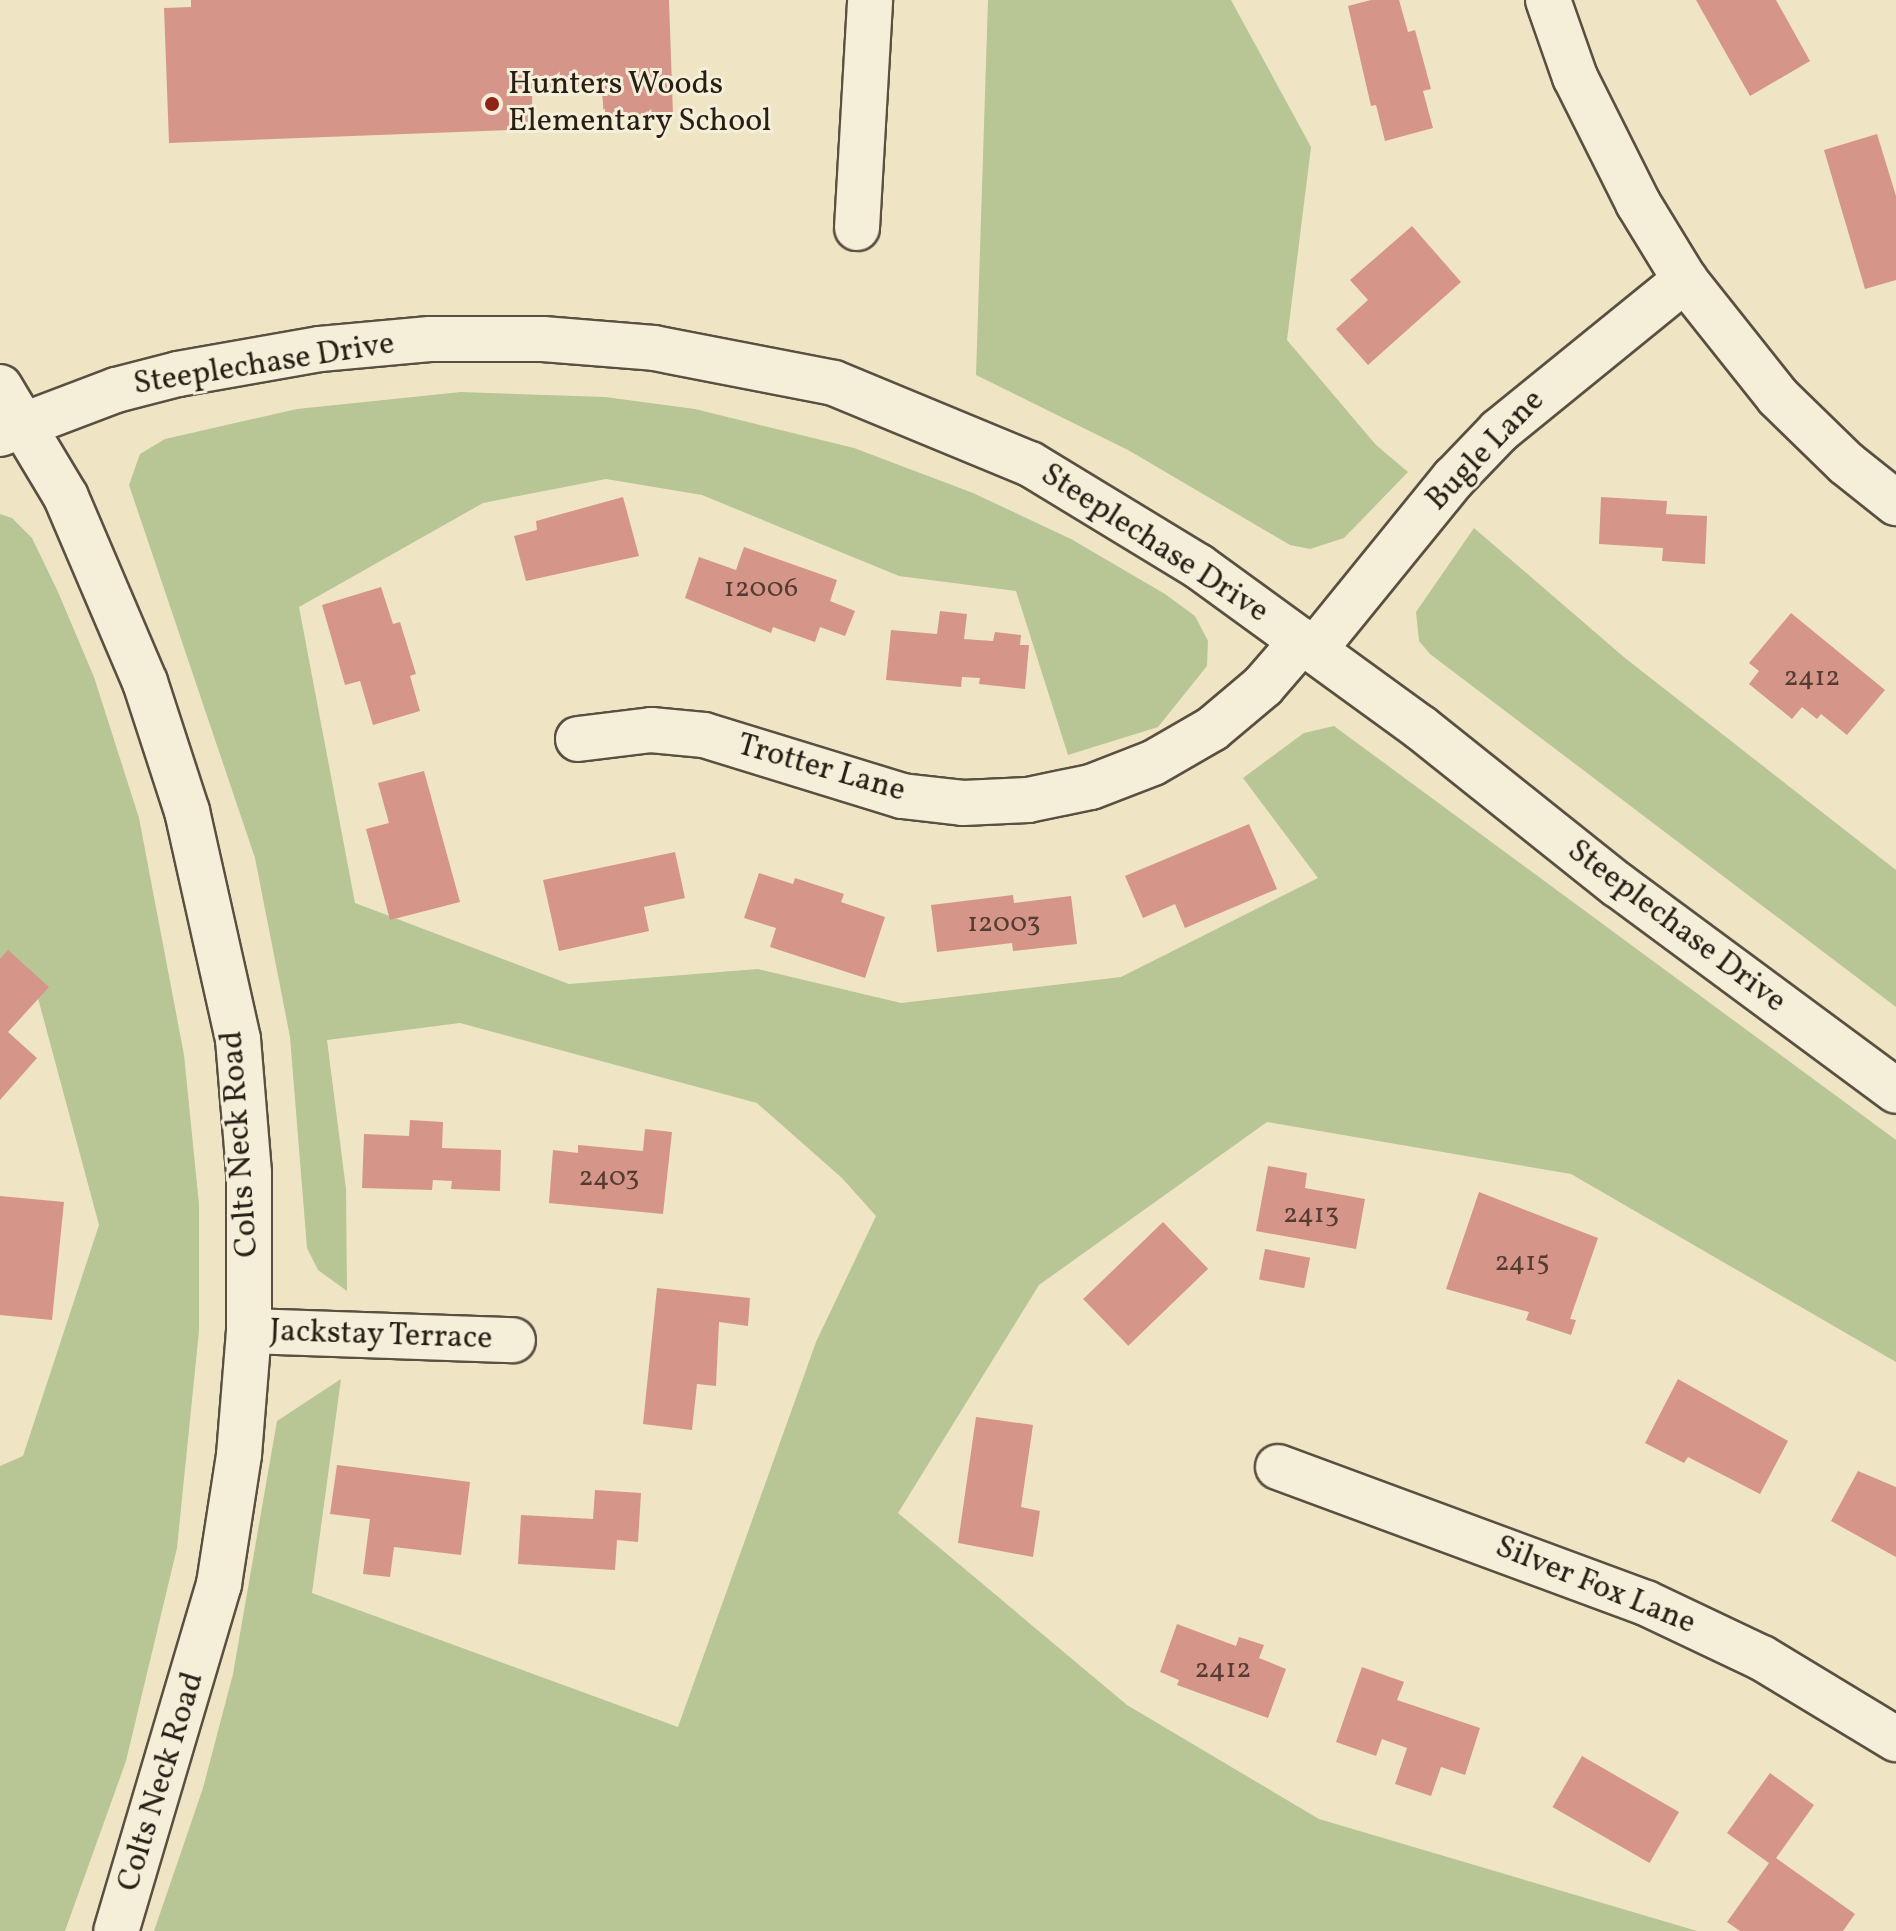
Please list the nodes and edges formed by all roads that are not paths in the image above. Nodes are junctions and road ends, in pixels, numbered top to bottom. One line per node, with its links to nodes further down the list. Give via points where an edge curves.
1 (870, 0): 3 (street)
2 (1548, 0): 4 (street, via 1575,77 1638,203)
3 (857, 228)
4 (1685, 280): 7 (street, via 1778,397); 8 (street, Bugle Lane, via 1499,431)
5 (0, 387): 6 (street, Colts Neck Road)
6 (11, 429): 8 (street, Steeplechase Drive, via 178,374 320,349 430,339 654,348 834,383 991,446 1114,511); 11 (street, Colts Neck Road, via 66,497 145,682 211,901 239,1053 249,1173)
7 (1896, 503)
8 (1308, 646): 9 (street, Trotter Lane, via 1233,712 1165,756 1091,787 1028,800 963,803 902,796 704,735 651,730); 10 (street, Steeplechase Drive)
9 (578, 739)
10 (1896, 1091)
11 (249, 1331): 12 (street, Jackstay Terrace); 15 (street, Colts Neck Road, via 239,1455 219,1584)
12 (513, 1340)
13 (1278, 1467): 14 (street, Silver Fox Lane, via 1646,1603 1762,1658)
14 (1896, 1739)
15 (116, 1931)

